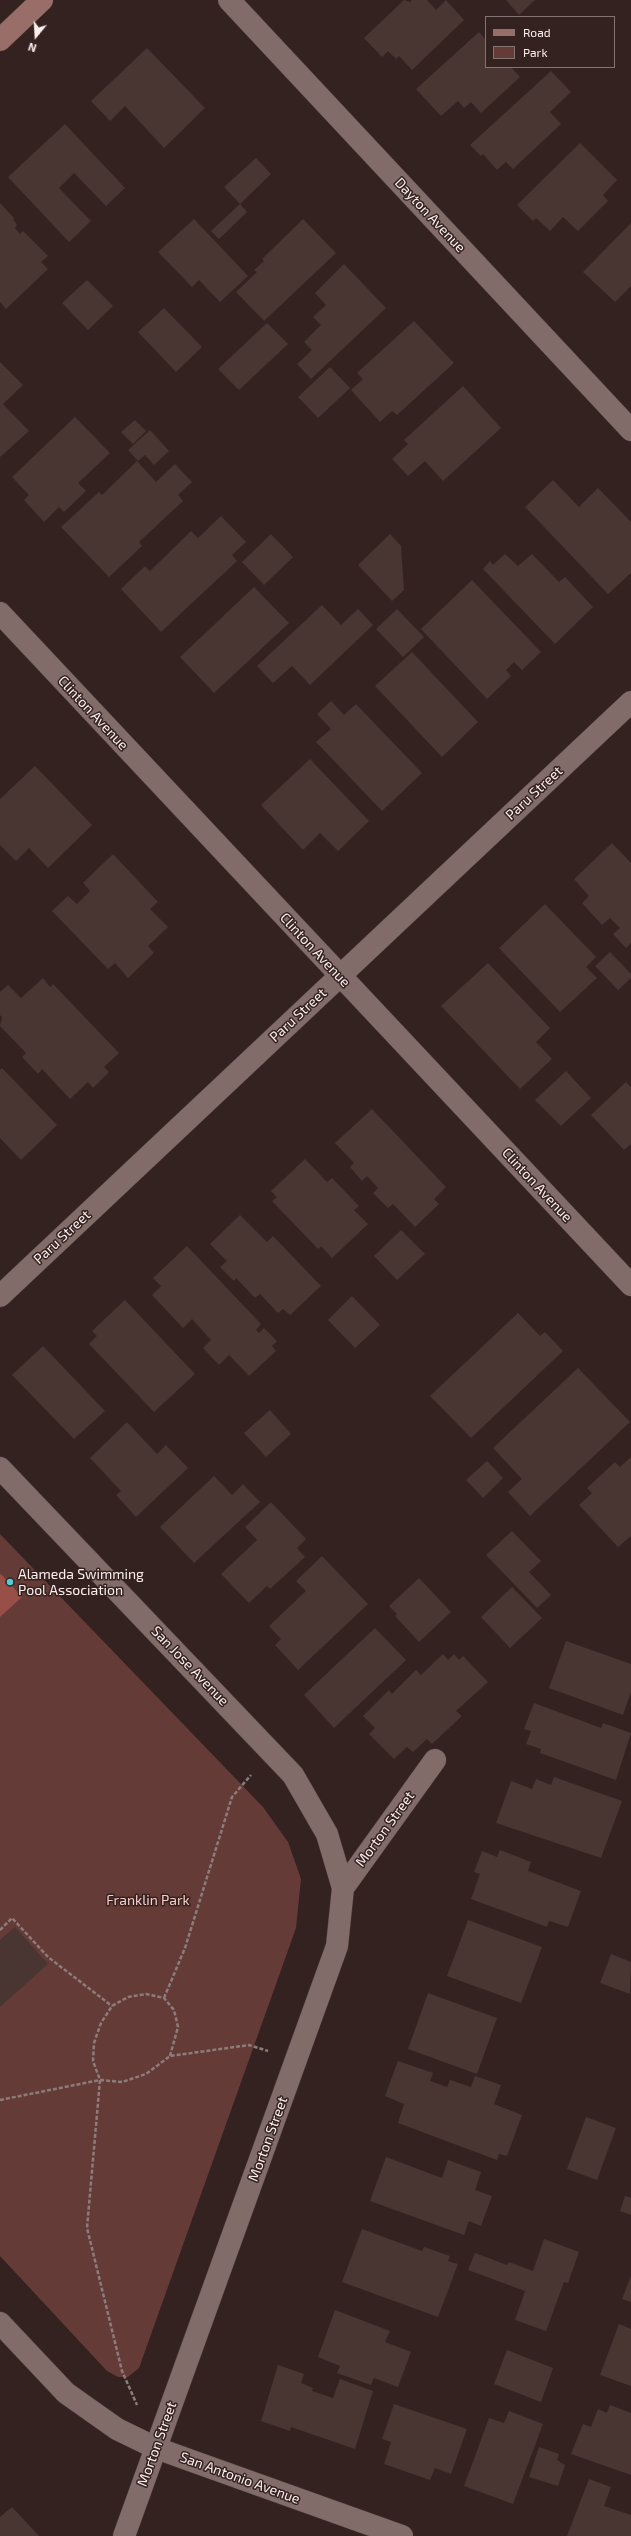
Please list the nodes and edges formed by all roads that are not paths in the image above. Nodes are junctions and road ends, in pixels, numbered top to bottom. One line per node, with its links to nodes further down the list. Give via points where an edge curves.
1 (42, 0): 3 (street)
2 (228, 0): 4 (street, Dayton Avenue)
3 (0, 40)
4 (631, 430)
5 (0, 613): 7 (street, Clinton Avenue)
6 (631, 702): 7 (street, Paru Street)
7 (340, 976): 8 (street, Clinton Avenue); 9 (street, Paru Street)
8 (631, 1285)
9 (0, 1296)
10 (0, 1468): 12 (street, San Jose Avenue, via 294,1775 327,1834)
11 (435, 1760): 12 (street, Morton Street)
12 (342, 1888): 14 (street, Morton Street, via 338,1946)
13 (0, 2323): 14 (street, San Antonio Avenue, via 66,2393 104,2422)
14 (156, 2448): 15 (street, Morton Street); 16 (street, San Antonio Avenue)
15 (124, 2536)
16 (402, 2536)

